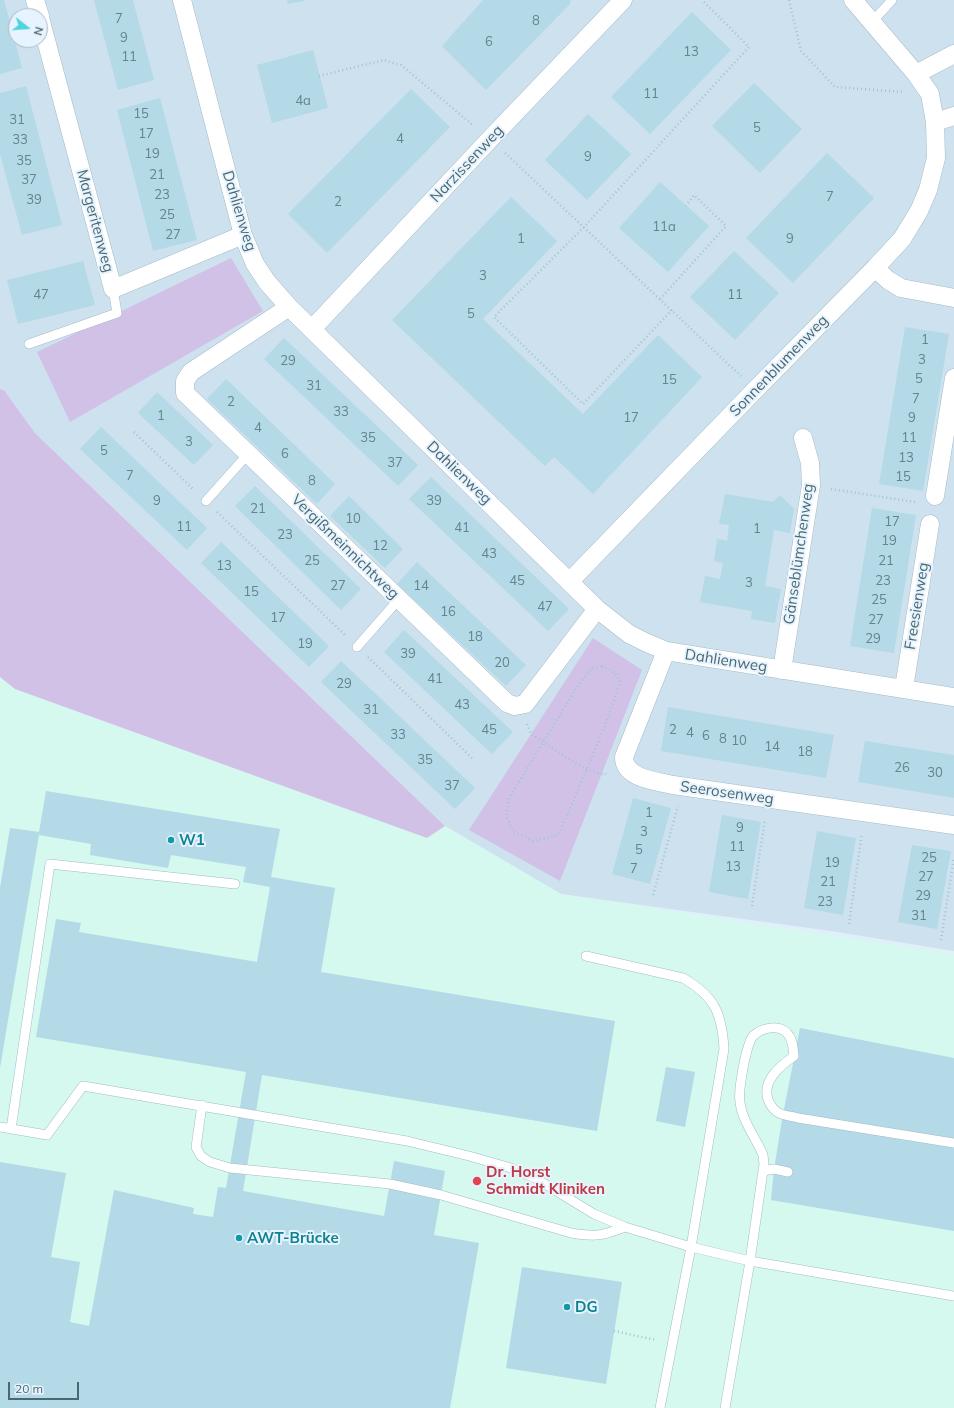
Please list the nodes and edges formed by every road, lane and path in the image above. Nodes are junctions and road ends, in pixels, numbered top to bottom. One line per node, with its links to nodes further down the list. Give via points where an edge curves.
1 (182, 0): 18 (street, Dahlienweg)
2 (623, 0): 15 (street, Narzissenweg)
3 (702, 0): 17 (path, via 749,47)
4 (789, 0): 12 (path, via 801,51 836,87)
5 (853, 0): 7 (street, Sonnenblumenweg)
6 (892, 0): 7 (lane)
7 (872, 22): 10 (street, Sonnenblumenweg)
8 (48, 47): 20 (street, Margeritenweg)
9 (954, 54): 10 (street)
10 (916, 74): 12 (street, Sonnenblumenweg)
11 (319, 76): 15 (path, via 384,60 401,65)
12 (930, 94): 14 (street, Sonnenblumenweg)
13 (954, 116): 14 (street)
14 (935, 122): 19 (street, Sonnenblumenweg, via 936,158 920,211 902,239)
15 (490, 139): 17 (path); 25 (street, Narzissenweg)
16 (686, 206): 22 (path, via 694,195 726,226)
17 (584, 227): 22 (path); 24 (path, via 494,318 583,404)
18 (243, 235): 20 (street, Margeritenweg); 23 (street, Dahlienweg, via 255,264)
19 (875, 268): 21 (street, via 902,288); 28 (street, Sonnenblumenweg)
20 (113, 289): 26 (lane, via 117,313)
21 (954, 298)
22 (660, 299): 24 (path)
23 (289, 307): 25 (street, Dahlienweg); 31 (street, Vergißmeinnichtweg, via 190,372 185,381 185,393)
24 (672, 310): 28 (path)
25 (312, 329): 37 (street, Dahlienweg)
26 (29, 344)
27 (954, 378): 33 (street)
28 (755, 390): 37 (street, Sonnenblumenweg)
29 (134, 432): 34 (path)
30 (803, 438): 32 (street, Gänseblümchenweg, via 810,463)
31 (248, 454): 34 (lane); 38 (street, Vergißmeinnichtweg)
32 (811, 485): 35 (path); 42 (street, Gänseblümchenweg)
33 (935, 496)
34 (206, 502): 40 (path)
35 (918, 503)
36 (930, 524): 43 (street, Freesienweg)
37 (570, 581): 39 (street, Dahlienweg)
38 (399, 599): 40 (lane); 45 (street, Vergißmeinnichtweg, via 507,703)
39 (597, 609): 41 (street, Dahlienweg, via 628,634); 45 (street, via 525,704)
40 (357, 647): 47 (path)
41 (666, 651): 42 (street, Dahlienweg); 49 (street, via 624,757 624,763)
42 (782, 670): 43 (street, Dahlienweg)
43 (904, 688): 44 (street, Dahlienweg)
44 (954, 697)
45 (519, 705): 46 (path, via 531,734)
46 (545, 742): 48 (path); 48 (path, via 579,684 591,669 602,666 614,672 620,681); 48 (path, via 510,798 506,816 514,832 533,841 558,835)
47 (474, 760)
48 (586, 770): 49 (path, via 601,774)
49 (632, 772): 50 (street, Seerosenweg, via 641,777)
50 (684, 787): 51 (street, Seerosenweg); 56 (path)
51 (768, 799): 52 (street, Seerosenweg); 57 (path)
52 (865, 813): 53 (street, Seerosenweg); 58 (path)
53 (954, 825)
54 (954, 857): 59 (path)
55 (235, 884): 63 (lane, via 50,864)
56 (653, 895)
57 (752, 906)
58 (849, 924)
59 (941, 940)
60 (586, 956): 68 (lane, via 683,978 697,986 712,1000 718,1014 724,1049)
61 (202, 1105): 63 (lane, via 83,1086 47,1135); 67 (lane, via 407,1141 511,1168 535,1178 594,1214); 67 (lane, via 196,1147 201,1156 210,1162 230,1168 390,1184 441,1195 571,1233 592,1236 610,1233)
62 (0, 1127): 63 (lane)
63 (11, 1129)
64 (954, 1143): 65 (lane, via 780,1113 774,1109 767,1096 768,1087 774,1073 794,1056 793,1044 787,1032 767,1028 754,1036 749,1044 739,1096 741,1109 763,1155)
65 (763, 1171): 66 (lane, via 774,1169); 69 (lane)
66 (788, 1172)
67 (625, 1226): 68 (lane)
68 (691, 1247): 69 (lane); 72 (lane)
69 (750, 1261): 70 (lane); 74 (lane)
70 (954, 1296)
71 (614, 1332): 72 (path)
72 (672, 1344): 73 (lane)
73 (660, 1408)
74 (725, 1408)

